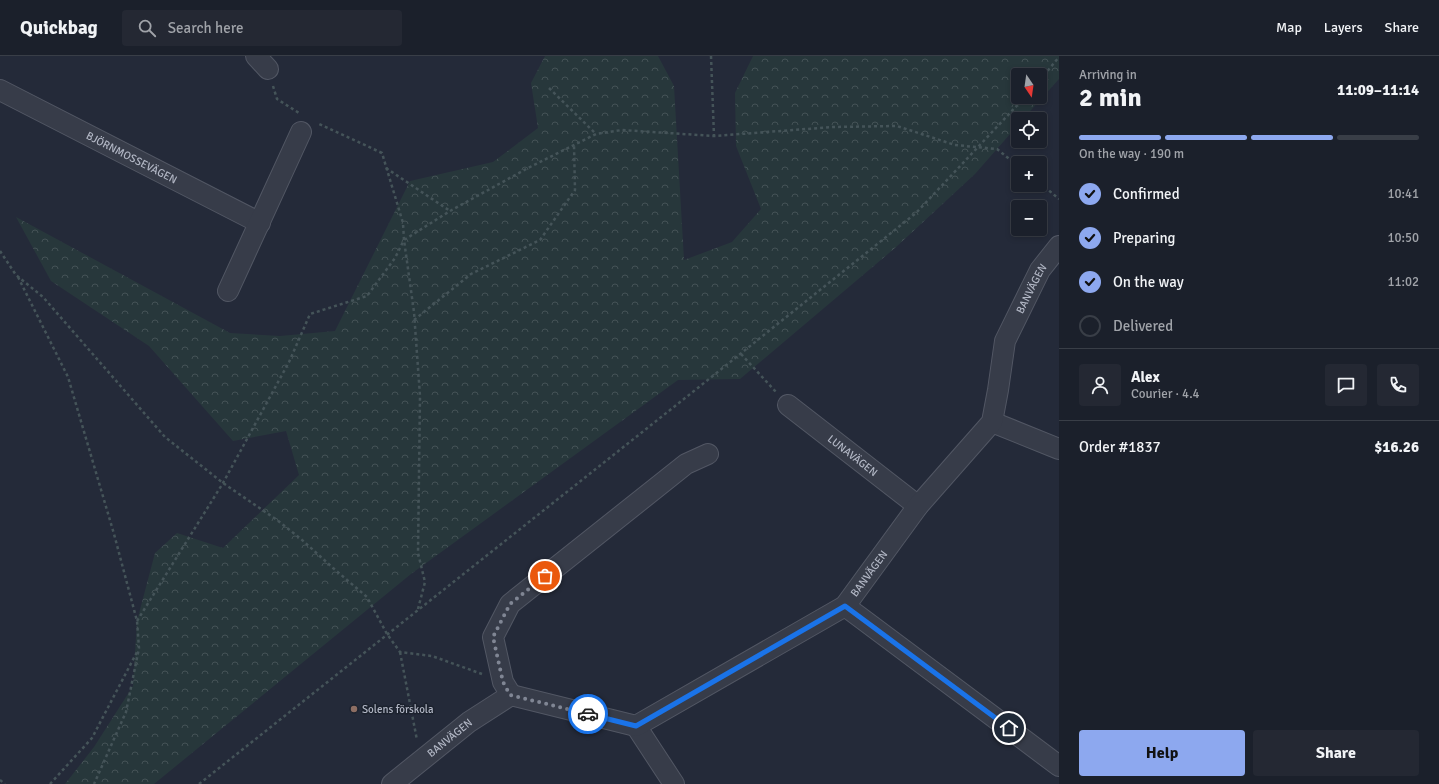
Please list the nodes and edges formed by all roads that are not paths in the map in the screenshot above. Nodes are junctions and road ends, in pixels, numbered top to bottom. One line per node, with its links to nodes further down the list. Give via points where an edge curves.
1 (1, 92): 3 (street, BJÖRNMOSSEVÄGEN)
2 (305, 123): 3 (street)
3 (260, 223): 5 (street)
4 (1059, 246): 7 (street, BANVÄGEN, via 1040,270 1005,341)
5 (228, 291)
6 (788, 405): 10 (street, LUNAVÄGEN)
7 (992, 422): 8 (street); 10 (street, BANVÄGEN)
8 (1059, 449)
9 (708, 454): 12 (street, via 686,464 510,604 493,637)
10 (918, 506): 11 (street, BANVÄGEN)
11 (845, 606): 13 (street, BANVÄGEN); 14 (street)
12 (507, 688): 13 (street); 15 (street, BANVÄGEN)
13 (636, 726): 16 (street)
14 (1059, 766)
15 (392, 784)
16 (674, 784)

